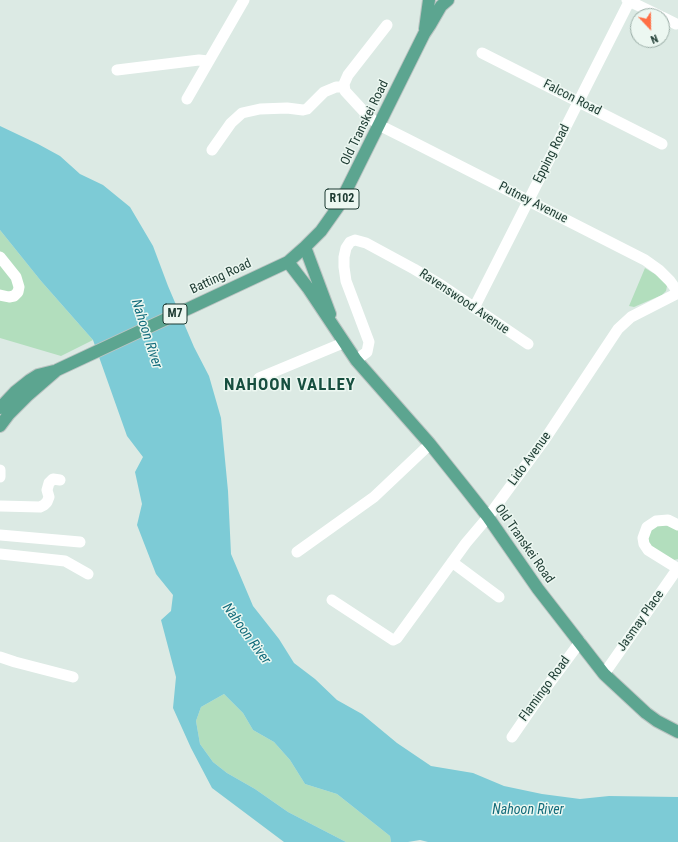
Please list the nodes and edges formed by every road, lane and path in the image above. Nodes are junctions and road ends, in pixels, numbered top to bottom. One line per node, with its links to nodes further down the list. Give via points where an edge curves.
1 (244, 0): 11 (street)
2 (429, 0): 9 (main road)
3 (629, 0): 5 (street); 15 (street, Epping Road)
4 (443, 2): 9 (main road, Old Transkei Road / R102)
5 (645, 8)
6 (670, 21): 7 (street)
7 (676, 24)
8 (386, 25): 13 (street, via 348,75)
9 (424, 34): 16 (main road, Old Transkei Road / R102)
10 (482, 53): 15 (street, Falcon Road)
11 (208, 61): 12 (street); 14 (street)
12 (117, 70)
13 (344, 87): 16 (street, Putney Avenue, via 353,101); 18 (street, via 324,92 307,109 260,109 242,113 231,123)
14 (187, 99)
15 (578, 101): 17 (street, Falcon Road); 19 (street, Epping Road)
16 (380, 125): 19 (street, Putney Avenue); 20 (main road, Old Transkei Road / R102, via 338,207 321,231)
17 (662, 144)
18 (212, 150)
19 (528, 201): 24 (street, Putney Avenue, via 645,260 659,270); 26 (street, Epping Road)
20 (305, 247): 22 (main road, Old Transkei Road / R102); 27 (main road, Old Transkei Road)
21 (0, 257): 25 (street, via 16,277 19,287 14,296)
22 (288, 262): 23 (main road, Batting Road / R102); 27 (main road, Old Transkei Road)
23 (268, 270): 31 (main road, Batting Road / M7)
24 (678, 292): 40 (street, Lido Avenue, via 631,317 618,329)
25 (0, 295)
26 (474, 308): 29 (street, Ravenswood Avenue); 30 (street, Ravenswood Avenue, via 441,285 398,261 358,240 352,240 346,248 344,257 346,281 369,342 366,352)
27 (336, 331): 28 (main road, Old Transkei Road)
28 (343, 343): 30 (main road, Old Transkei Road); 32 (street)
29 (528, 344)
30 (356, 360): 35 (main road, Old Transkei Road)
31 (57, 370): 33 (main road, Batting Road / M7, via 30,380); 34 (main road, Batting Road / M7, via 27,396)
32 (259, 378)
33 (0, 408)
34 (0, 426)
35 (430, 444): 40 (main road, Old Transkei Road); 44 (street, via 374,497)
36 (0, 470): 37 (street)
37 (0, 477)
38 (60, 480): 39 (street, via 52,479 49,483 49,497 40,507)
39 (0, 506)
40 (488, 517): 46 (street, Lido Avenue); 51 (main road, Old Transkei Road, via 534,583)
41 (678, 525): 47 (street, Jasmay Place, via 668,520 656,521 644,530 643,538 648,550)
42 (0, 535): 43 (street)
43 (80, 542)
44 (297, 552)
45 (0, 554): 48 (street, via 65,561)
46 (452, 562): 49 (street); 50 (street, Lido Avenue, via 395,640)
47 (678, 568): 53 (street, Jasmay Place)
48 (88, 574)
49 (499, 597)
50 (332, 600)
51 (580, 642): 53 (main road, Old Transkei Road); 56 (street, Flamingo Road)
52 (0, 657): 54 (street)
53 (604, 674): 55 (main road, Old Transkei Road, via 646,713)
54 (73, 677)
55 (678, 732)
56 (512, 736)

